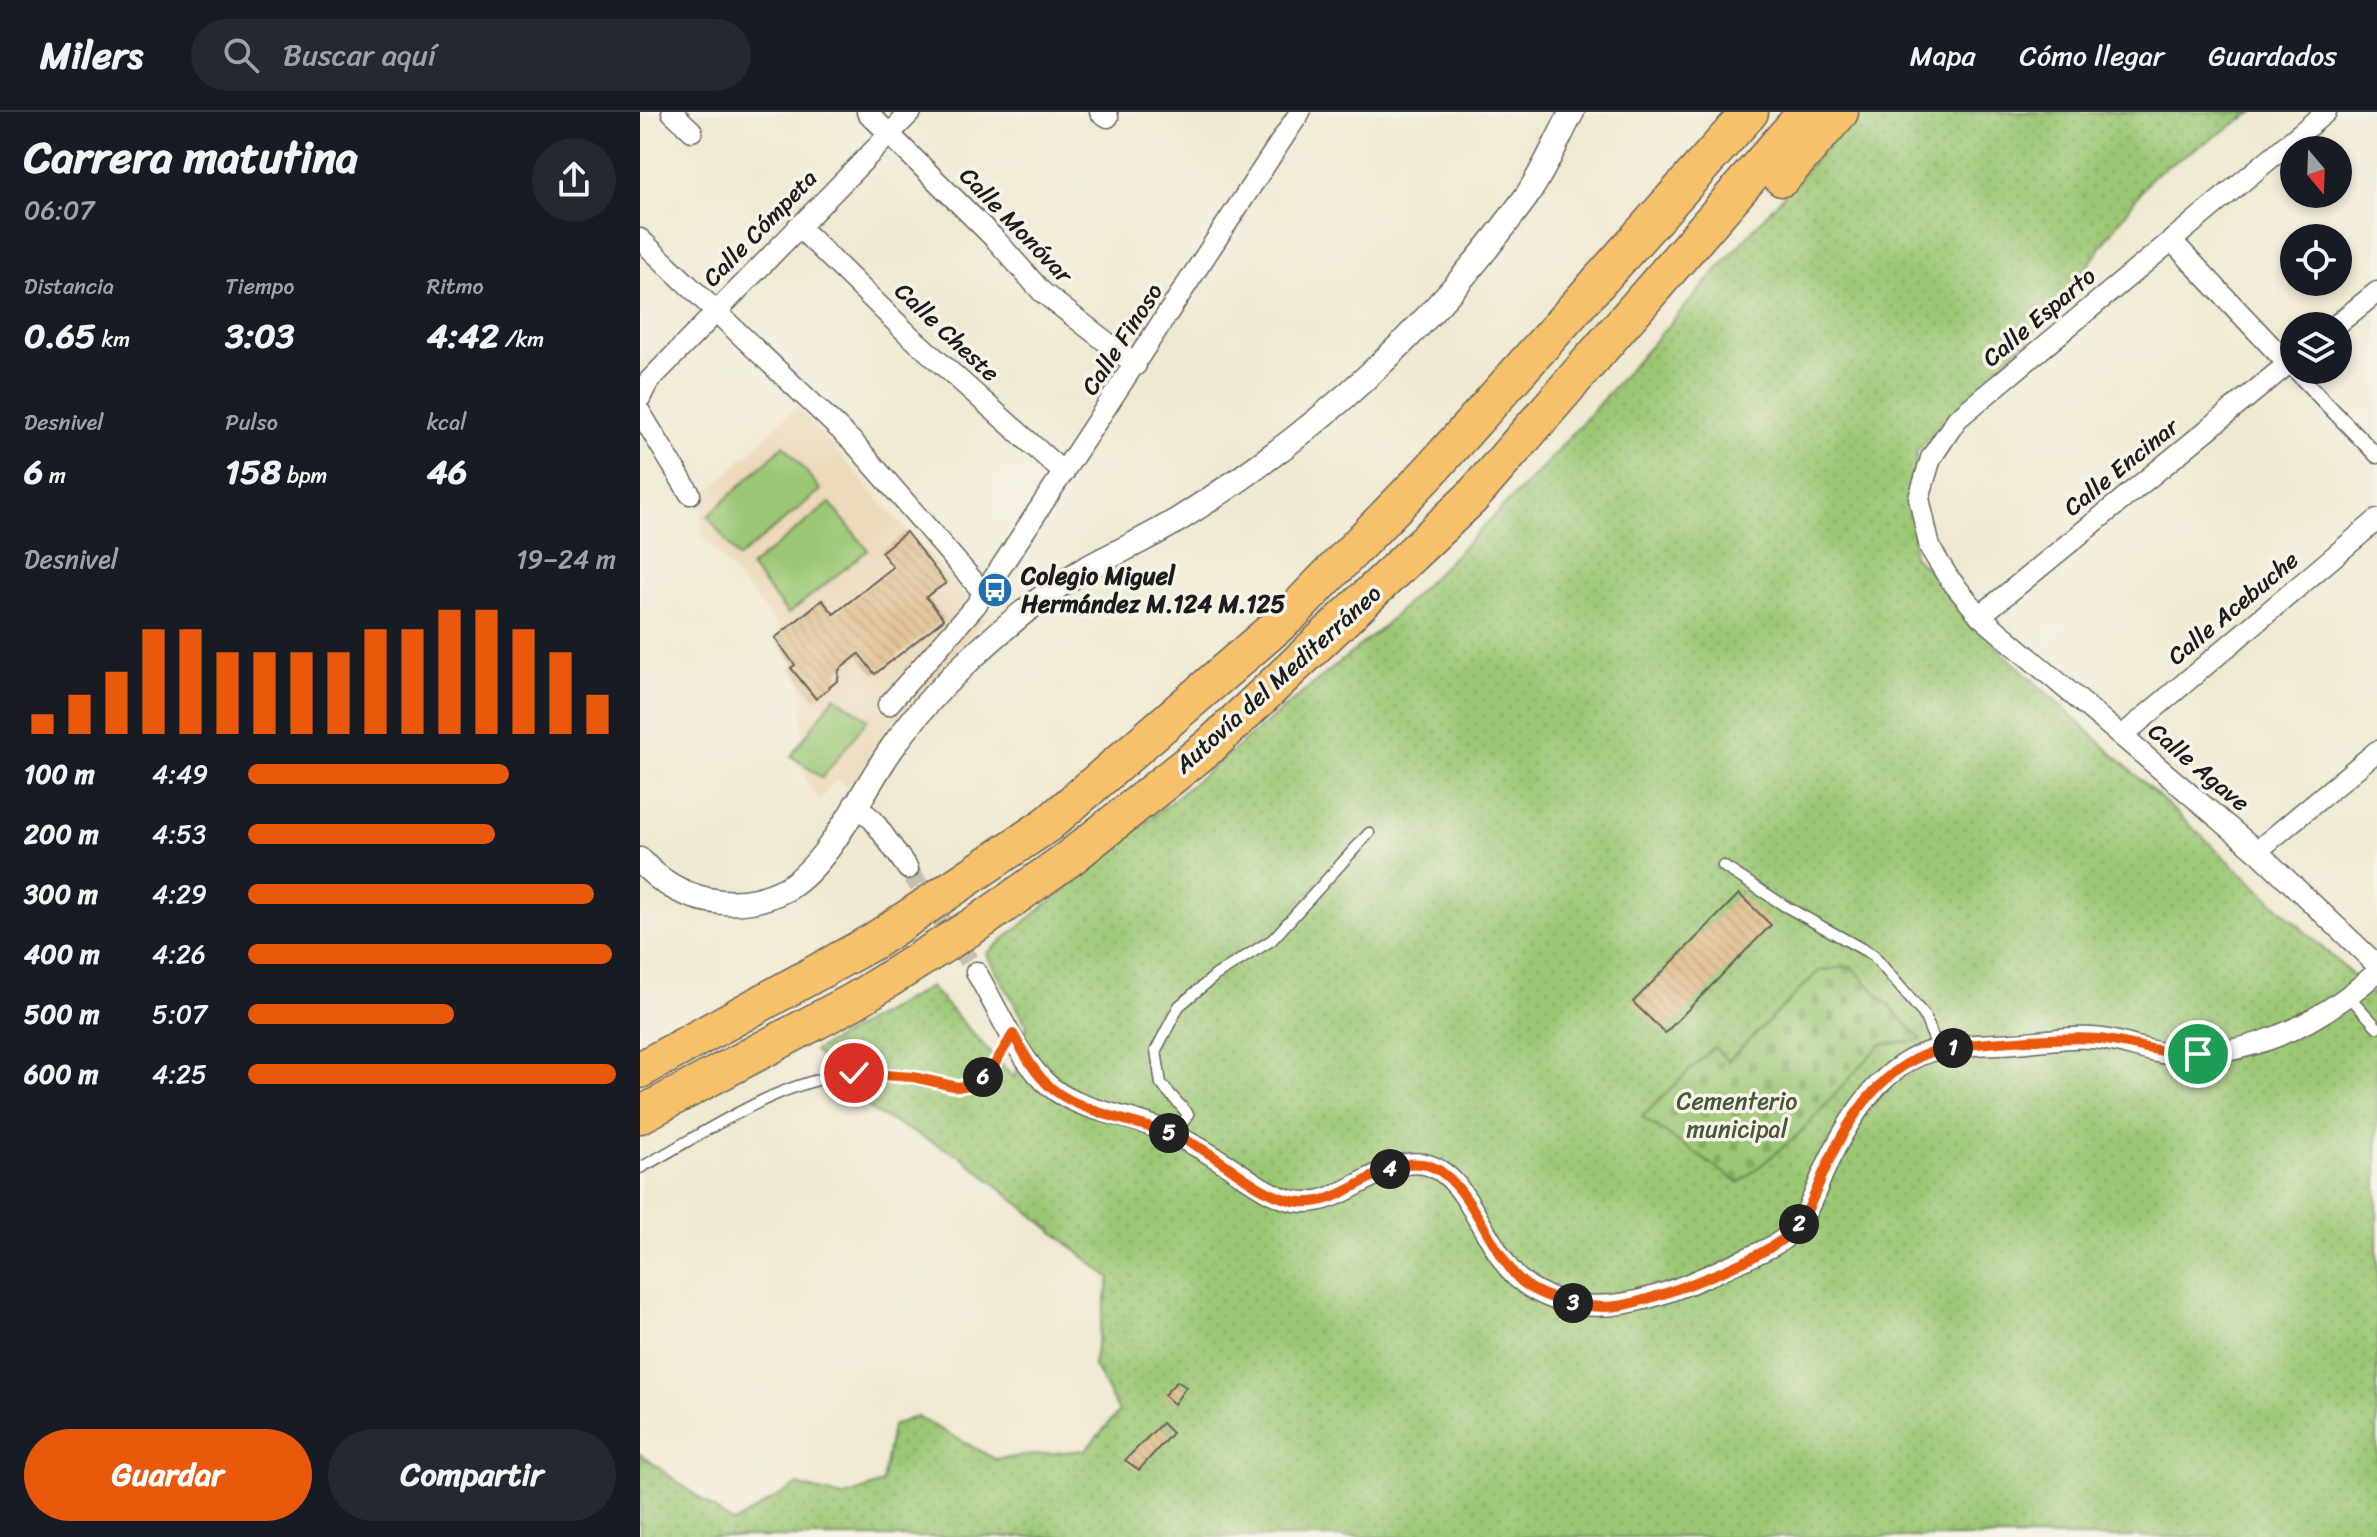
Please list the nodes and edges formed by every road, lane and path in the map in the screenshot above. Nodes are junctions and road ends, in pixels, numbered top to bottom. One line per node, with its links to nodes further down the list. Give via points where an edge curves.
1 (672, 112): 11 (street)
2 (867, 112): 12 (street, Calle Monóvar)
3 (911, 112): 12 (street, Calle Cómpeta)
4 (1300, 112): 21 (street, Calle Finoso)
5 (1572, 112): 36 (street, via 1528,194 1402,346 1341,404 1252,472 1181,519 1079,573 967,661 920,711)
6 (1727, 112): 13 (highway)
7 (1750, 112): 13 (highway, Autovía del Mediterráneo)
8 (1806, 112): 29 (highway, Autovía del Mediterráneo)
9 (1840, 112): 29 (highway, via 1607,375)
10 (2326, 112): 16 (street, Calle Esparto)
11 (692, 131)
12 (888, 132): 14 (street, Calle Cómpeta); 21 (street, Calle Monóvar, via 1042,292)
13 (1655, 220): 49 (highway, Autovía del Mediterráneo, via 1429,472 1290,615 1048,824 874,941)
14 (798, 226): 18 (street, Calle Cómpeta); 27 (street, Calle Cheste, via 908,334)
15 (640, 239): 18 (street)
16 (2172, 241): 20 (street); 32 (street, Calle Esparto, via 1957,419 1931,458 1919,498 1930,548)
17 (2377, 292): 19 (street)
18 (717, 310): 23 (street, Calle Cómpeta); 31 (street, via 855,444)
19 (2352, 312)
20 (2280, 351)
21 (1136, 365): 27 (street, Calle Finoso)
22 (2280, 371): 32 (street, Calle Encinar)
23 (643, 384)
24 (2311, 384): 26 (street)
25 (640, 412): 28 (street)
26 (2377, 456)
27 (1064, 473): 31 (street, Calle Finoso)
28 (690, 494)
29 (1472, 497): 50 (highway, Autovía del Mediterráneo, via 1211,745 1071,857 854,1001)
30 (2377, 520): 34 (street, Calle Acebuche)
31 (979, 598): 33 (street, Calle Finoso)
32 (1980, 616): 34 (street, Calle Agave)
33 (888, 705)
34 (2122, 736): 38 (street, Calle Agave)
35 (2377, 751): 38 (street)
36 (854, 804): 39 (street, via 804,875 789,887 756,899 735,903 696,898 653,875); 41 (street, via 873,820)
37 (1369, 833): 51 (lane, via 1272,940 1179,1006 1156,1050 1161,1084 1188,1114)
38 (2257, 851): 42 (street, Calle Agave)
39 (640, 860)
40 (1723, 866): 48 (lane, via 1873,955 1924,1015)
41 (908, 869)
42 (2377, 965)
43 (976, 972): 47 (street)
44 (2377, 972): 45 (street)
45 (2349, 996): 46 (lane); 48 (street, via 2285,1034 2198,1054 2165,1054 2078,1038)
46 (2377, 1027)
47 (1013, 1034): 51 (street, via 1034,1069 1061,1095); 52 (lane, via 989,1073 968,1085 871,1073 815,1080)
48 (1938, 1049): 51 (street, via 1907,1062 1878,1085 1853,1118 1797,1228 1777,1244 1683,1288 1623,1305 1591,1307 1550,1298 1518,1279 1462,1193 1441,1171 1421,1163 1390,1169 1334,1199 1301,1202 1270,1193)
49 (640, 1070)
50 (640, 1115)
51 (1175, 1136)
52 (640, 1168)

